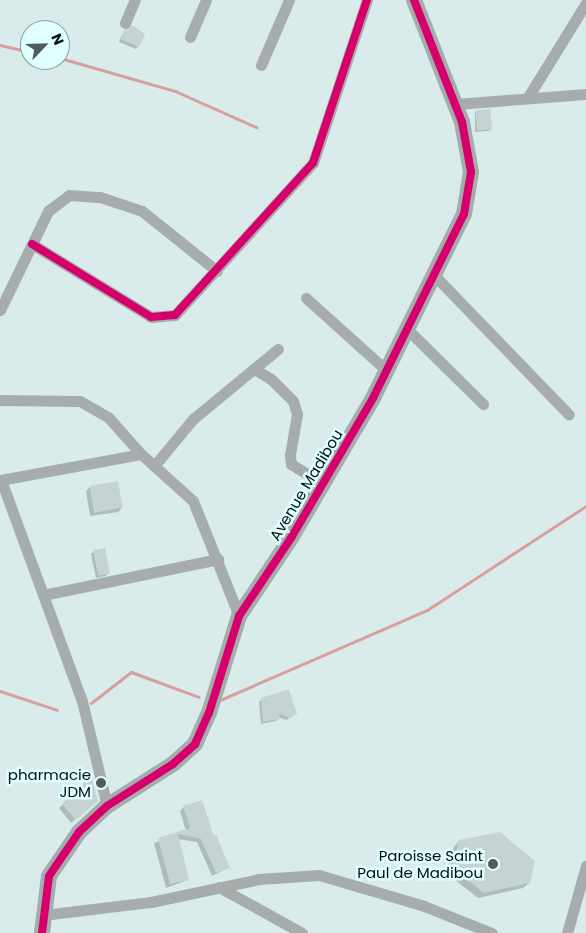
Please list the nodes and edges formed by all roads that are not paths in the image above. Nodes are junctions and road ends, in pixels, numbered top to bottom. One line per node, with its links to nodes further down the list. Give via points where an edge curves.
1 (135, 0): 7 (street)
2 (206, 0): 8 (street)
3 (289, 0): 9 (street)
4 (367, 0): 14 (street, via 313,163 305,176 265,213)
5 (414, 0): 12 (street, Avenue Madibou)
6 (586, 3): 11 (street)
7 (125, 23)
8 (190, 37)
9 (262, 65)
10 (586, 94): 11 (street)
11 (528, 98): 12 (street)
12 (456, 104): 15 (street, Avenue Madibou, via 468,149 470,192 455,235)
13 (32, 244): 14 (street, via 151,317 175,315); 14 (street, via 53,204 69,195 80,194 142,212); 17 (street)
14 (217, 270)
15 (434, 275): 18 (street, Avenue Madibou); 24 (street)
16 (306, 298): 21 (street)
17 (0, 310)
18 (407, 329): 21 (street, Avenue Madibou); 23 (street)
19 (278, 349): 20 (street)
20 (256, 370): 26 (street, via 193,419); 28 (street, via 293,401 297,414 291,464)
21 (386, 370): 28 (street, Avenue Madibou)
22 (0, 400): 25 (street, via 80,402 108,417)
23 (483, 404)
24 (568, 414)
25 (141, 454): 26 (street); 27 (street)
26 (154, 466): 29 (street, via 193,501)
27 (0, 480): 30 (street)
28 (323, 484): 31 (street, Avenue Madibou)
29 (218, 560): 30 (street); 31 (street)
30 (43, 595): 32 (street, via 87,714)
31 (239, 616): 32 (street, Avenue Madibou, via 209,713 195,744 173,764)
32 (107, 806): 35 (street, Avenue Madibou, via 79,832 58,858 49,876)
33 (586, 866): 39 (street)
34 (219, 887): 35 (street, via 151,902); 37 (street); 38 (street, via 280,876 319,875 416,903)
35 (43, 915): 36 (street, Avenue Madibou)
36 (42, 933)
37 (302, 933)
38 (492, 933)
39 (567, 933)

